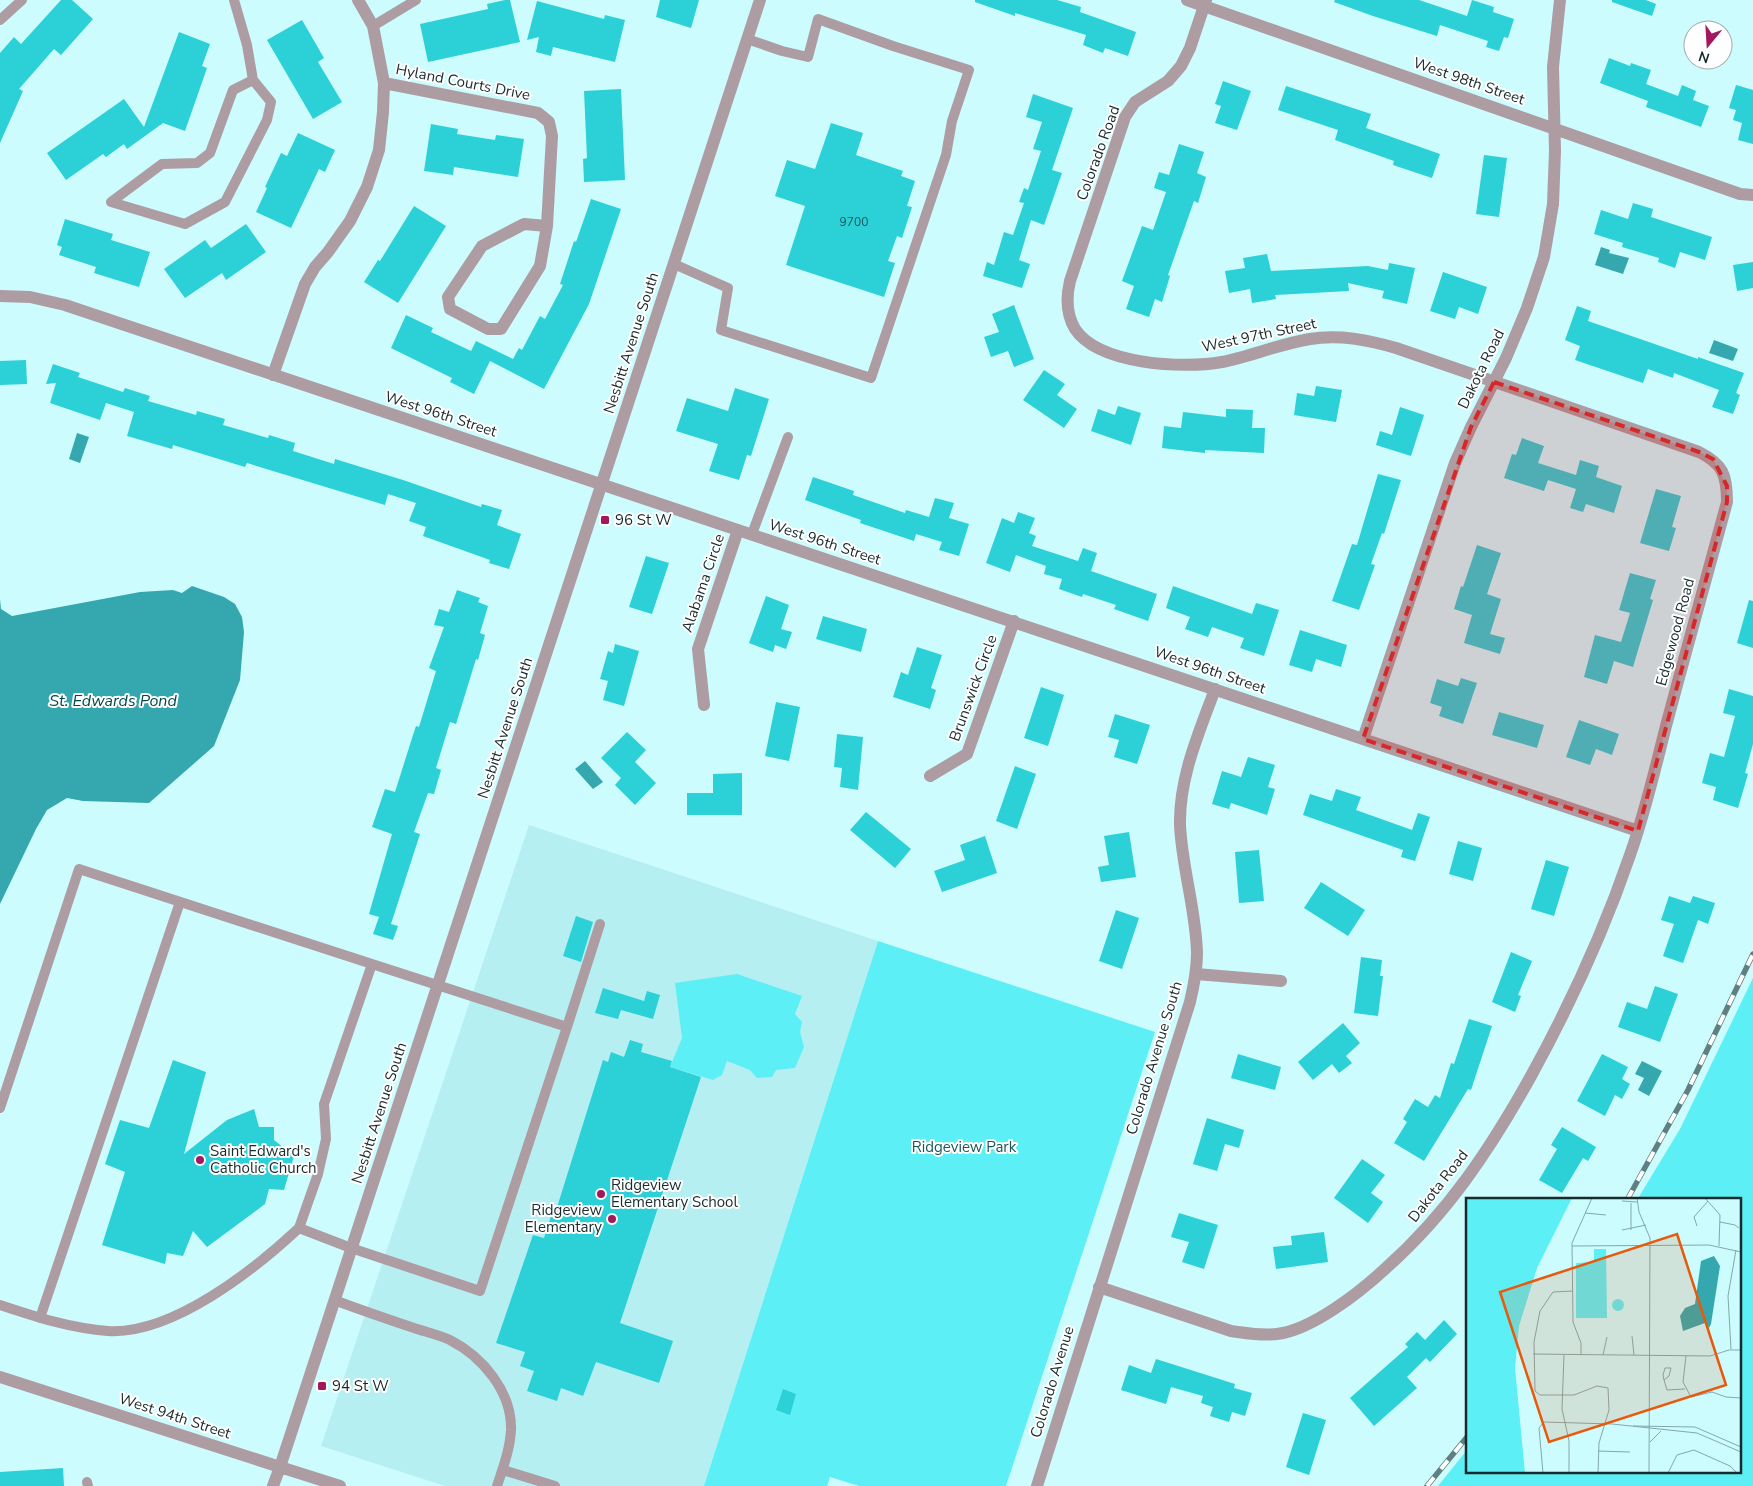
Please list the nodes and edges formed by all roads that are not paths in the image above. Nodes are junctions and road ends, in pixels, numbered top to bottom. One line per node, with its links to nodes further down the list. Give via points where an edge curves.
1 (22, 0): 9 (lane)
2 (234, 0): 12 (lane)
3 (358, 0): 10 (street, Hyland Courts Drive)
4 (416, 0): 10 (lane)
5 (760, 0): 11 (street, Nesbitt Avenue South)
6 (1187, 0): 8 (street, West 98th Street)
7 (1560, 0): 14 (street, Dakota Road, via 1553,67)
8 (1205, 3): 14 (street, West 98th Street); 18 (street, Colorado Road, via 1181,66 1168,81 1135,102 1125,117)
9 (0, 20)
10 (374, 26): 13 (street, Hyland Courts Drive)
11 (747, 39): 17 (street, Nesbitt Avenue South); 17 (lane, via 808,57 818,19 969,70 952,121 946,155 871,378 721,330 728,288)
12 (253, 80): 12 (lane, via 271,102 267,120 224,202 185,224 111,202 162,164 197,163 210,153 233,90)
13 (384, 83): 16 (street, Hyland Courts Drive, via 538,113 549,122 552,136); 20 (street, Hyland Courts Drive, via 379,150 367,187 350,221 305,284)
14 (1554, 128): 15 (street, West 98th Street); 21 (street, Dakota Road, via 1553,204 1544,257 1527,308)
15 (1746, 194)
16 (547, 226): 16 (street, Hyland Courts Drive, via 540,266 501,329 488,329 450,309 448,297 482,246 524,224)
17 (674, 264): 24 (street, Nesbitt Avenue South)
18 (1070, 281): 21 (street, West 97th Street, via 1066,298 1076,330 1104,350 1129,358 1190,366 1221,362 1310,339 1339,338 1369,340)
19 (0, 296): 20 (street, West 96th Street, via 30,297 65,305)
20 (274, 375): 24 (street, West 96th Street)
21 (1494, 382): 23 (street, West 97th Street); 30 (street, Dakota Road, via 1470,427 1445,491)
22 (788, 437): 26 (lane)
23 (1699, 452): 32 (street, Edgewood Road, via 1713,459 1722,470 1727,502)
24 (602, 484): 25 (street, West 96th Street); 38 (street, Nesbitt Avenue South)
25 (738, 530): 26 (street, West 96th Street); 29 (street, Alabama Circle, via 698,649)
26 (752, 534): 27 (street, West 96th Street)
27 (1014, 621): 28 (street, West 96th Street); 31 (street, Brunswick Circle, via 967,754)
28 (1215, 689): 30 (street, West 96th Street); 36 (street, Colorado Avenue South, via 1181,792 1180,826 1195,927)
29 (704, 705)
30 (1363, 738): 32 (street, West 96th Street)
31 (930, 776)
32 (1638, 831): 43 (street, Dakota Road, via 1597,942 1558,1026 1514,1107 1453,1198 1414,1244 1369,1284 1299,1329 1277,1334 1231,1331)
33 (180, 902): 35 (lane); 40 (lane, via 80,869); 46 (lane)
34 (600, 924): 39 (lane)
35 (372, 964): 38 (lane); 41 (lane, via 324,1104 326,1139 318,1174)
36 (1196, 974): 37 (street); 43 (street, Colorado Avenue South, via 1190,1002)
37 (1281, 980)
38 (438, 985): 39 (lane); 42 (street, Nesbitt Avenue South)
39 (567, 1027): 42 (lane, via 480,1291)
40 (0, 1108)
41 (299, 1228): 42 (lane); 46 (lane, via 273,1252 217,1293 179,1314 147,1326 110,1331 60,1325)
42 (351, 1248): 44 (street, Nesbitt Avenue South)
43 (1099, 1287): 54 (street, Colorado Avenue)
44 (334, 1300): 48 (street, Nesbitt Avenue South); 49 (lane, via 449,1340 482,1363 497,1382 509,1412 510,1444)
45 (0, 1305): 46 (lane)
46 (40, 1318)
47 (0, 1377): 48 (street, West 94th Street)
48 (280, 1466): 50 (street, Nesbitt Avenue South); 51 (street, West 94th Street)
49 (503, 1470): 52 (lane); 53 (lane)
50 (273, 1486)
51 (340, 1486)
52 (497, 1486)
53 (555, 1486)
54 (1037, 1486)

